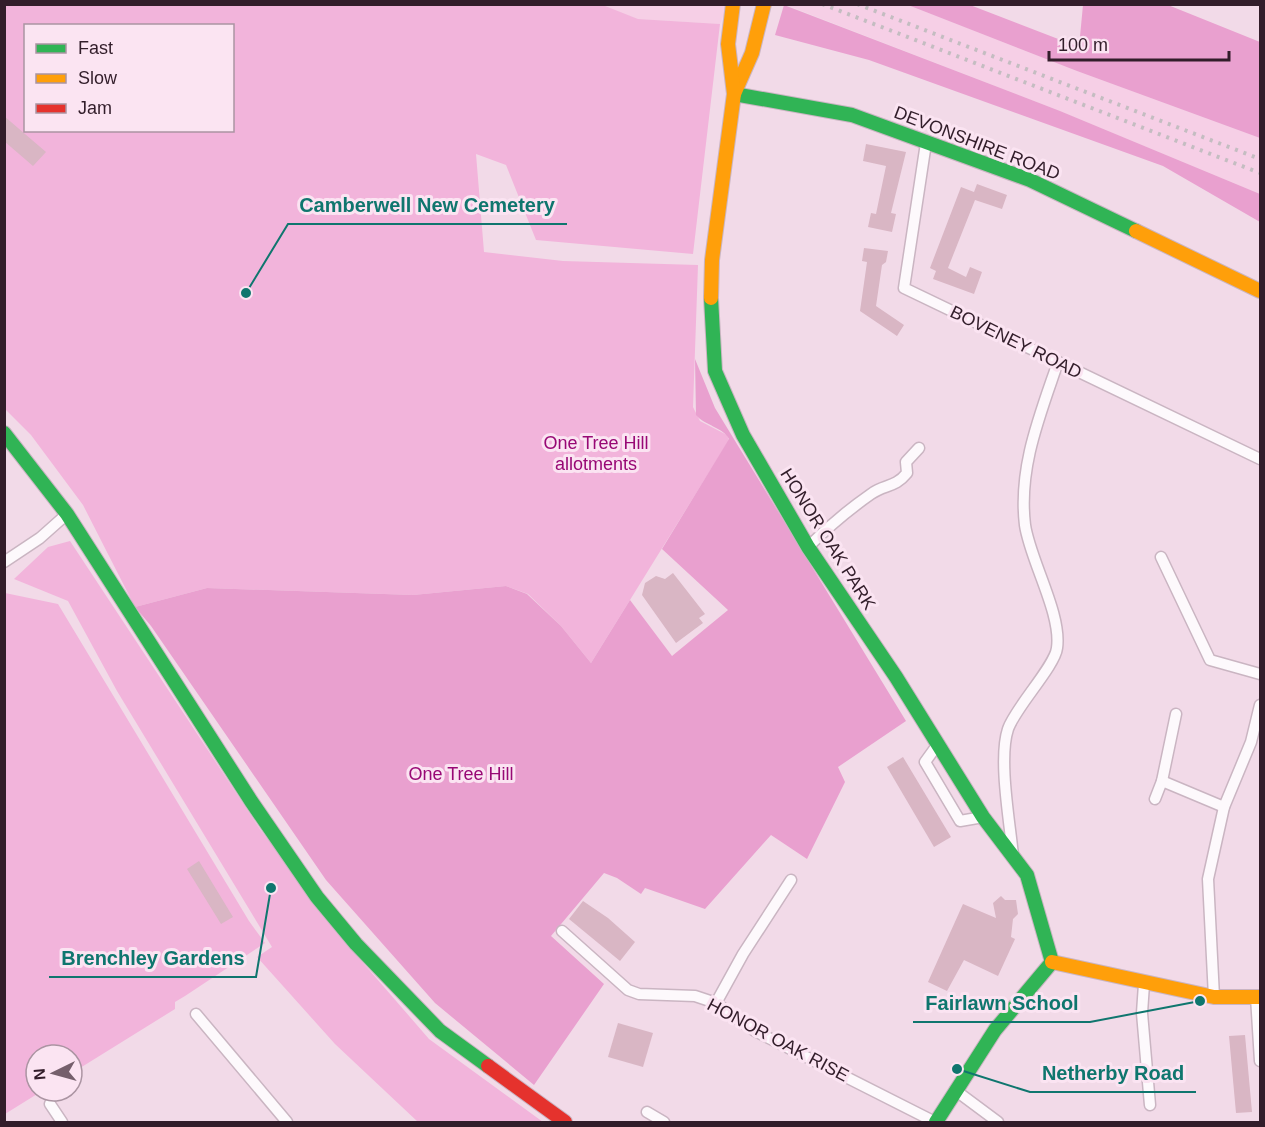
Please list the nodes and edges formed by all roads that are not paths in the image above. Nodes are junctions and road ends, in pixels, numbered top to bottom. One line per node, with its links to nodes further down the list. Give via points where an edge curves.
1 (733, 4): 3 (street, HONOR OAK PARK, via 728,44)
2 (764, 8): 3 (street, HONOR OAK PARK, via 752,53)
3 (734, 94): 4 (street, DEVONSHIRE ROAD, via 852,116); 11 (street, HONOR OAK PARK, via 712,260 710,315 715,371 743,435)
4 (926, 143): 5 (street, DEVONSHIRE ROAD, via 1030,180); 6 (street, BOVENEY ROAD, via 904,288)
5 (1260, 291)
6 (1058, 362): 9 (street, BOVENEY ROAD); 22 (street, via 1033,436 1023,485 1025,527 1055,625 1057,649 1008,728 1004,749)
7 (4, 433): 10 (street)
8 (919, 448): 11 (street, via 906,462 907,473 898,483 873,492)
9 (1260, 459)
10 (67, 514): 13 (street); 38 (street, via 317,897 356,944 440,1031)
11 (808, 547): 17 (street, HONOR OAK PARK)
12 (1161, 557): 14 (street, via 1210,660)
13 (4, 562)
14 (1260, 674)
15 (1260, 705): 20 (street, via 1251,742)
16 (1176, 714): 18 (street)
17 (938, 744): 21 (street, HONOR OAK PARK); 21 (street, via 925,762 960,820)
18 (1162, 781): 19 (street); 20 (street)
19 (1155, 799)
20 (1224, 807): 27 (street, via 1208,879)
21 (983, 817): 22 (street, HONOR OAK PARK)
22 (1013, 857): 25 (street, HONOR OAK PARK, via 1027,875)
23 (791, 880): 29 (street)
24 (562, 932): 29 (street, HONOR OAK RISE, via 628,990 639,994 695,996)
25 (1052, 962): 26 (street); 32 (street, via 995,1029)
26 (1144, 984): 27 (street); 34 (street, via 1142,1013)
27 (1214, 997): 28 (street)
28 (1258, 997): 31 (street)
29 (716, 1003): 40 (street, HONOR OAK RISE, via 755,1031)
30 (196, 1014): 37 (street)
31 (1260, 1061)
32 (955, 1090): 40 (street); 41 (street)
33 (50, 1104): 36 (street)
34 (1150, 1106)
35 (647, 1112): 39 (street)
36 (62, 1122)
37 (287, 1122)
38 (565, 1122)
39 (664, 1122)
40 (936, 1122)
41 (998, 1122)

